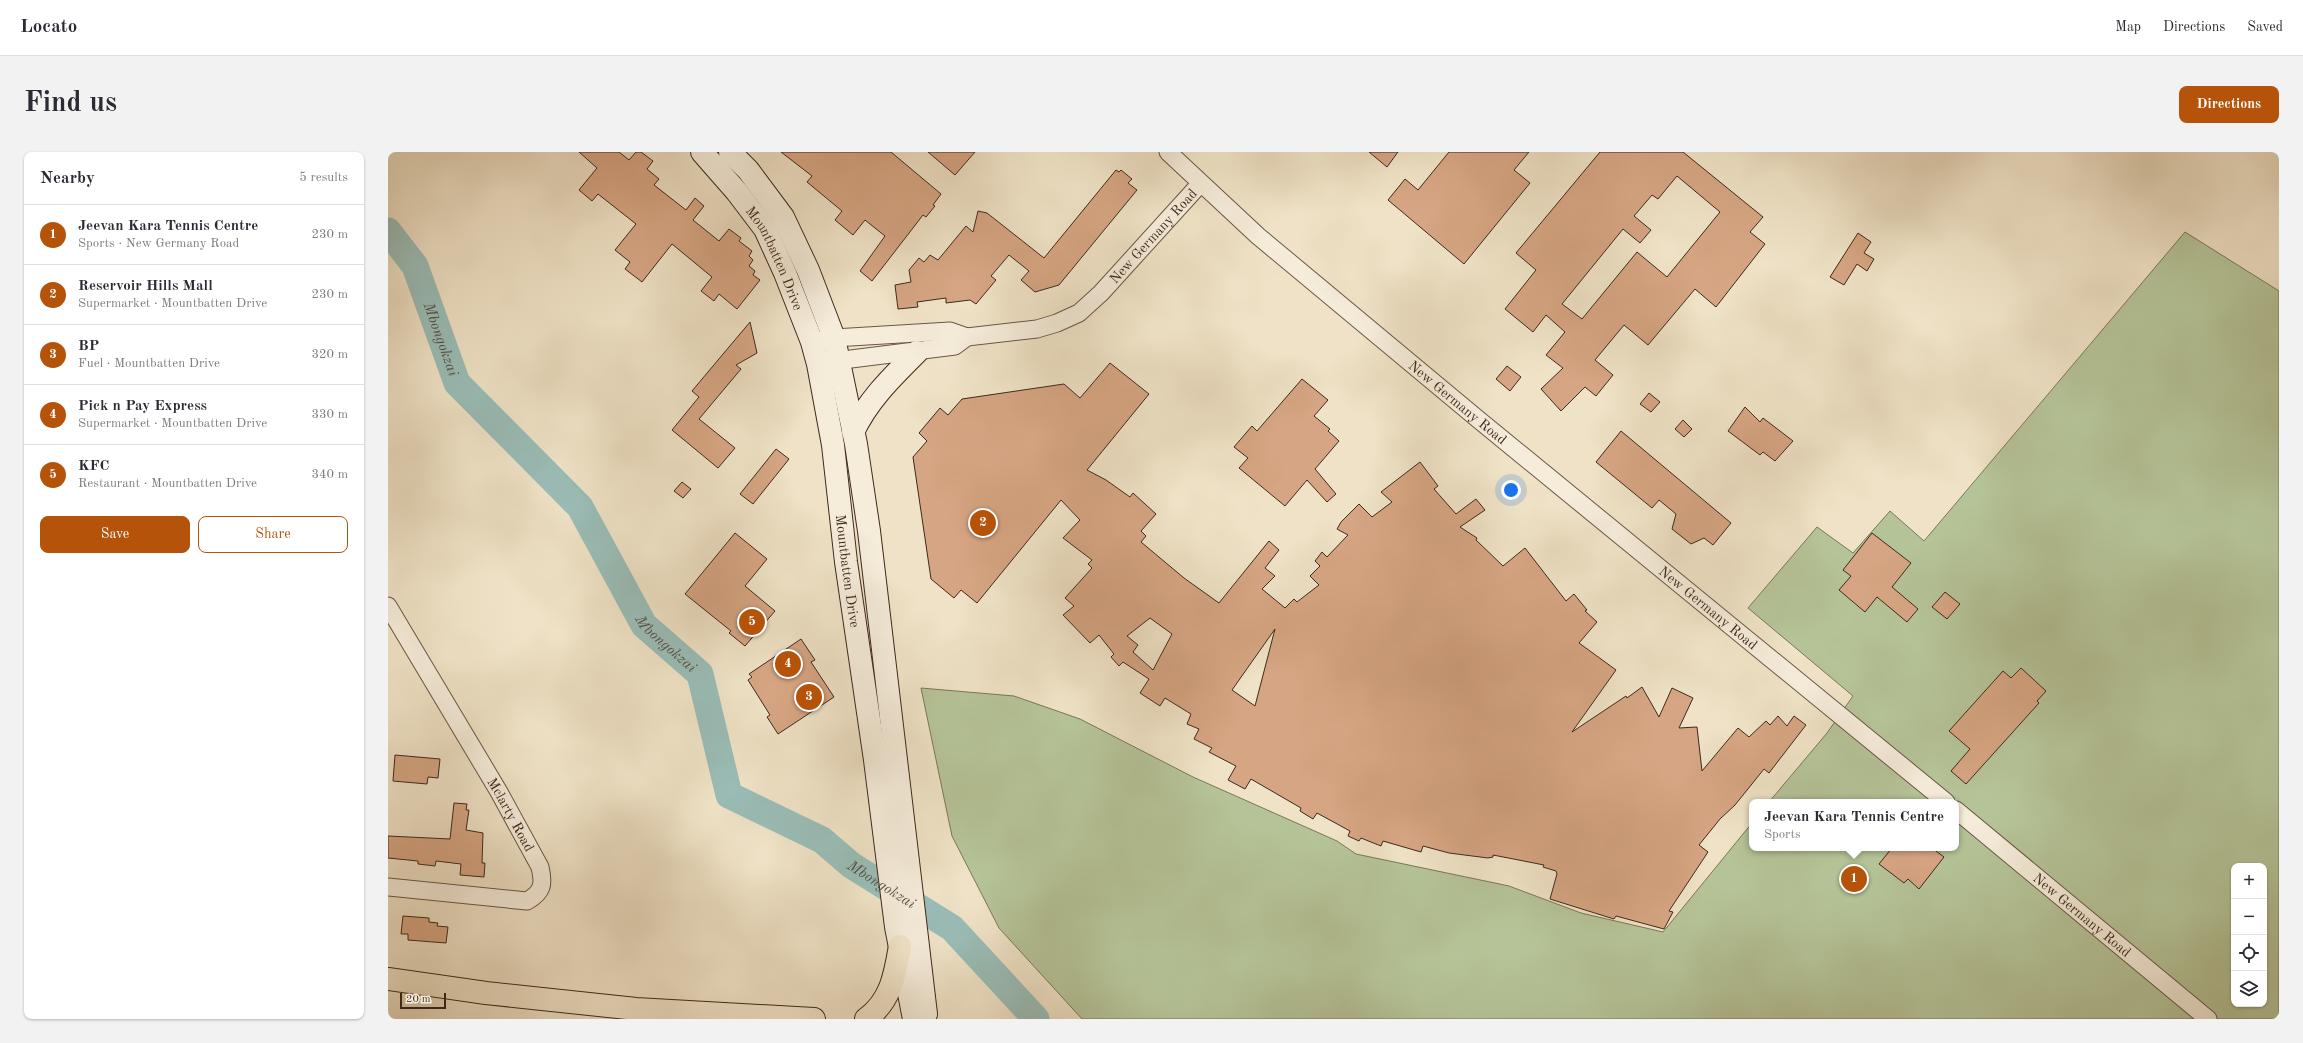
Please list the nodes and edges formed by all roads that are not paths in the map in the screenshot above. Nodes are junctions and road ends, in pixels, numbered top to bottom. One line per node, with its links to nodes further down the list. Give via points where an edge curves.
1 (702, 152): 7 (main road, Mountbatten Drive, via 738,192 765,229)
2 (730, 152): 6 (main road, Mountbatten Drive, via 748,170 783,217 808,270)
3 (1168, 152): 4 (street)
4 (1200, 184): 5 (street, New Germany Road, via 1101,293 1079,313 1037,329); 12 (street, New Germany Road, via 1239,220 1468,411)
5 (966, 337): 6 (street, New Germany Road, via 950,331); 8 (street, New Germany Road, via 954,346)
6 (834, 338): 7 (street, New Germany Road); 9 (main road, Mountbatten Drive)
7 (812, 342): 9 (main road, Mountbatten Drive)
8 (917, 352): 9 (street, New Germany Road); 10 (main road, via 873,398 862,412)
9 (828, 362): 10 (main road, Mountbatten Drive); 15 (main road, Mountbatten Drive, via 833,445 846,562)
10 (853, 432): 20 (main road, Mountbatten Drive, via 869,531)
11 (388, 606): 14 (street, Mclarty Road, via 499,792 540,867 543,880 542,888 536,896 527,901)
12 (1942, 799)
13 (1959, 812): 21 (street, New Germany Road)
14 (388, 887)
15 (898, 937): 18 (highway, via 889,994 877,1011); 19 (main road, Mountbatten Drive)
16 (388, 979): 17 (highway, via 486,993 636,1009)
17 (814, 1019)
18 (866, 1019)
19 (914, 1019)
20 (927, 1019)
21 (2208, 1019)

